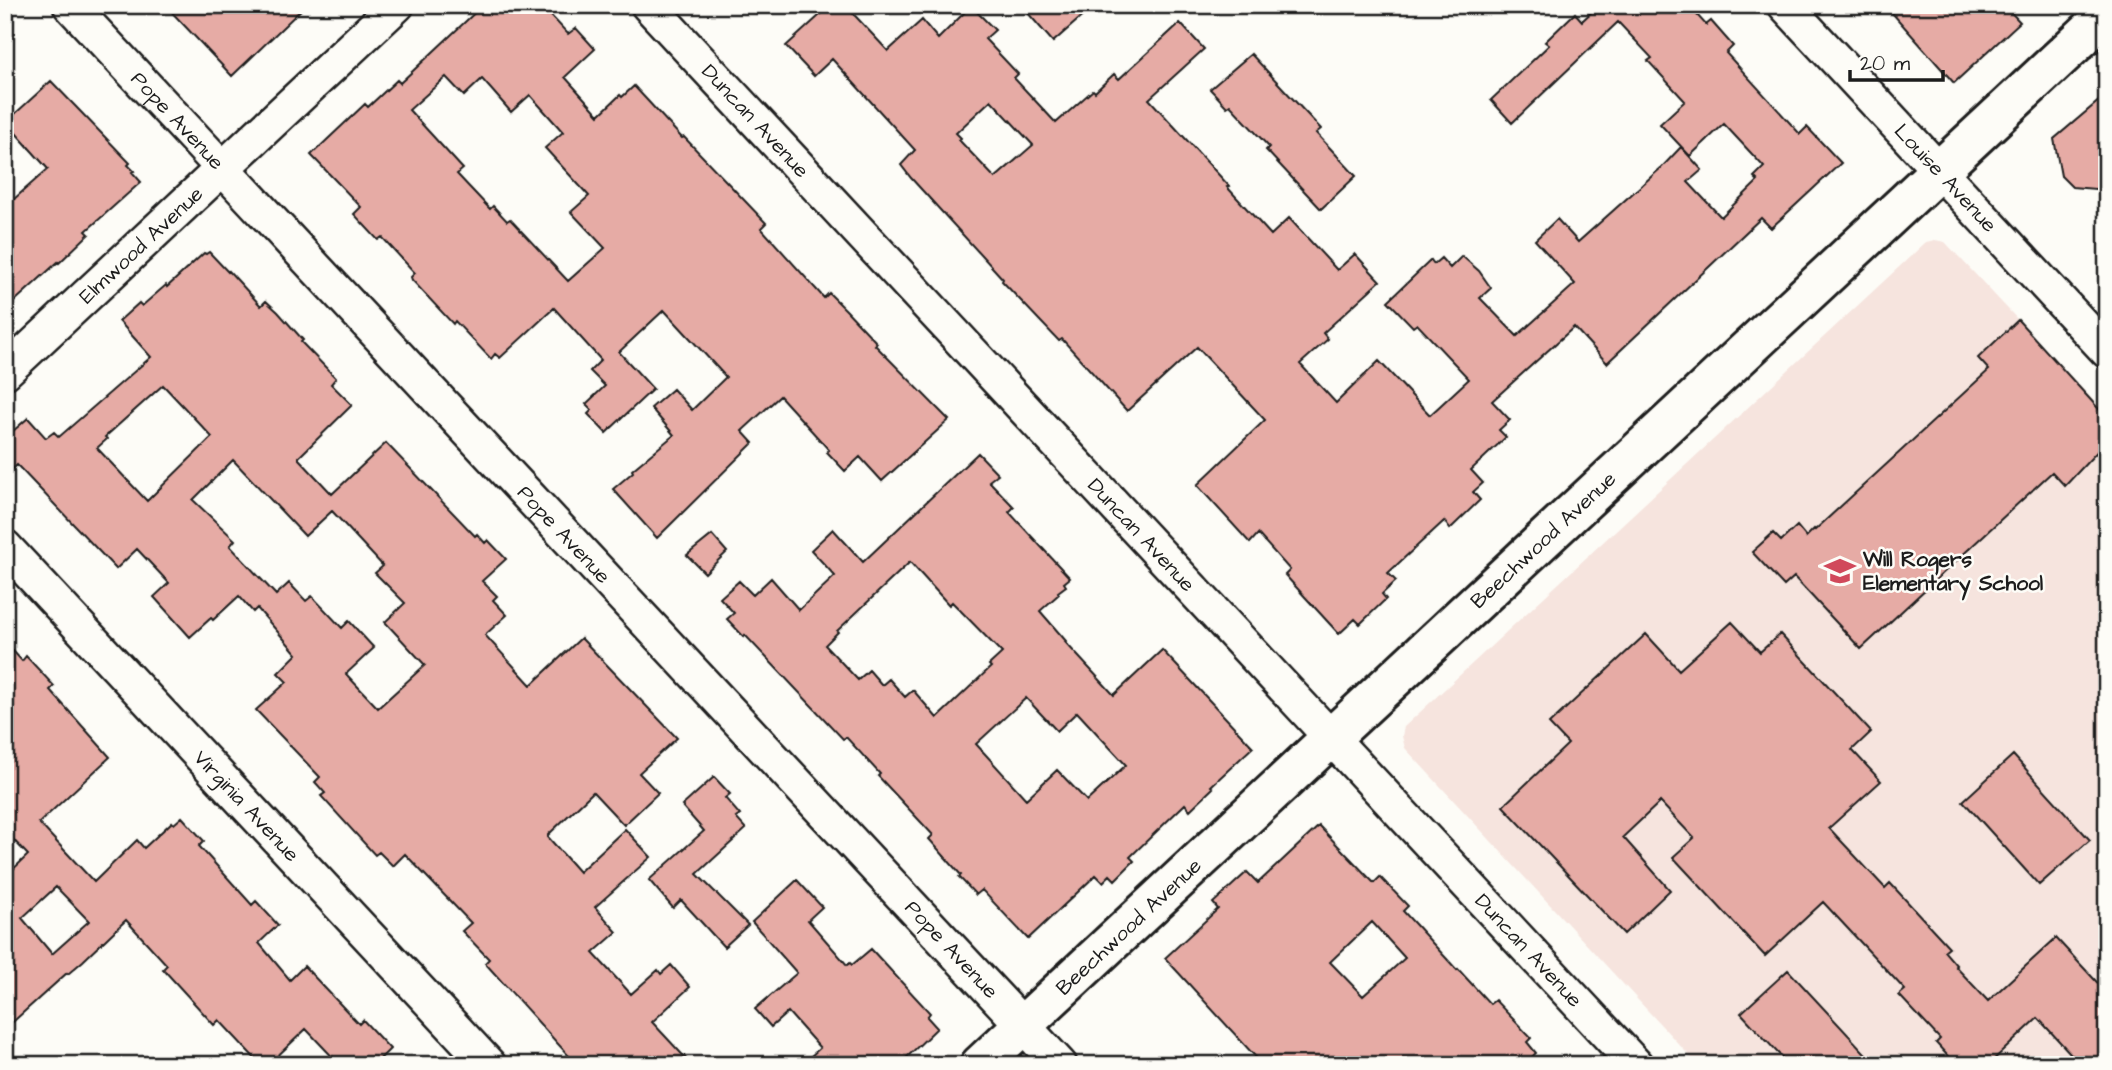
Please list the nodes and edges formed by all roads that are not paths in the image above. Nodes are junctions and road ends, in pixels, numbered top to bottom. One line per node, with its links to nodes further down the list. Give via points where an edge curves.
1 (70, 5): 6 (street, Pope Avenue)
2 (397, 5): 6 (street, Elmwood Avenue)
3 (648, 5): 11 (street, Duncan Avenue)
4 (1785, 5): 7 (street, Louise Avenue)
5 (2107, 14): 7 (street, Beechwood Avenue)
6 (223, 168): 9 (street, Elmwood Avenue); 12 (street, Pope Avenue)
7 (1939, 170): 8 (street, Louise Avenue); 11 (street, Beechwood Avenue)
8 (2107, 351)
9 (5, 372)
10 (5, 547): 13 (street, Virginia Avenue)
11 (1331, 737): 12 (street, Beechwood Avenue); 16 (street, Duncan Avenue)
12 (1023, 1025): 14 (street, Beechwood Avenue); 15 (street, Pope Avenue)
13 (489, 1065)
14 (980, 1065)
15 (1060, 1065)
16 (1636, 1065)

